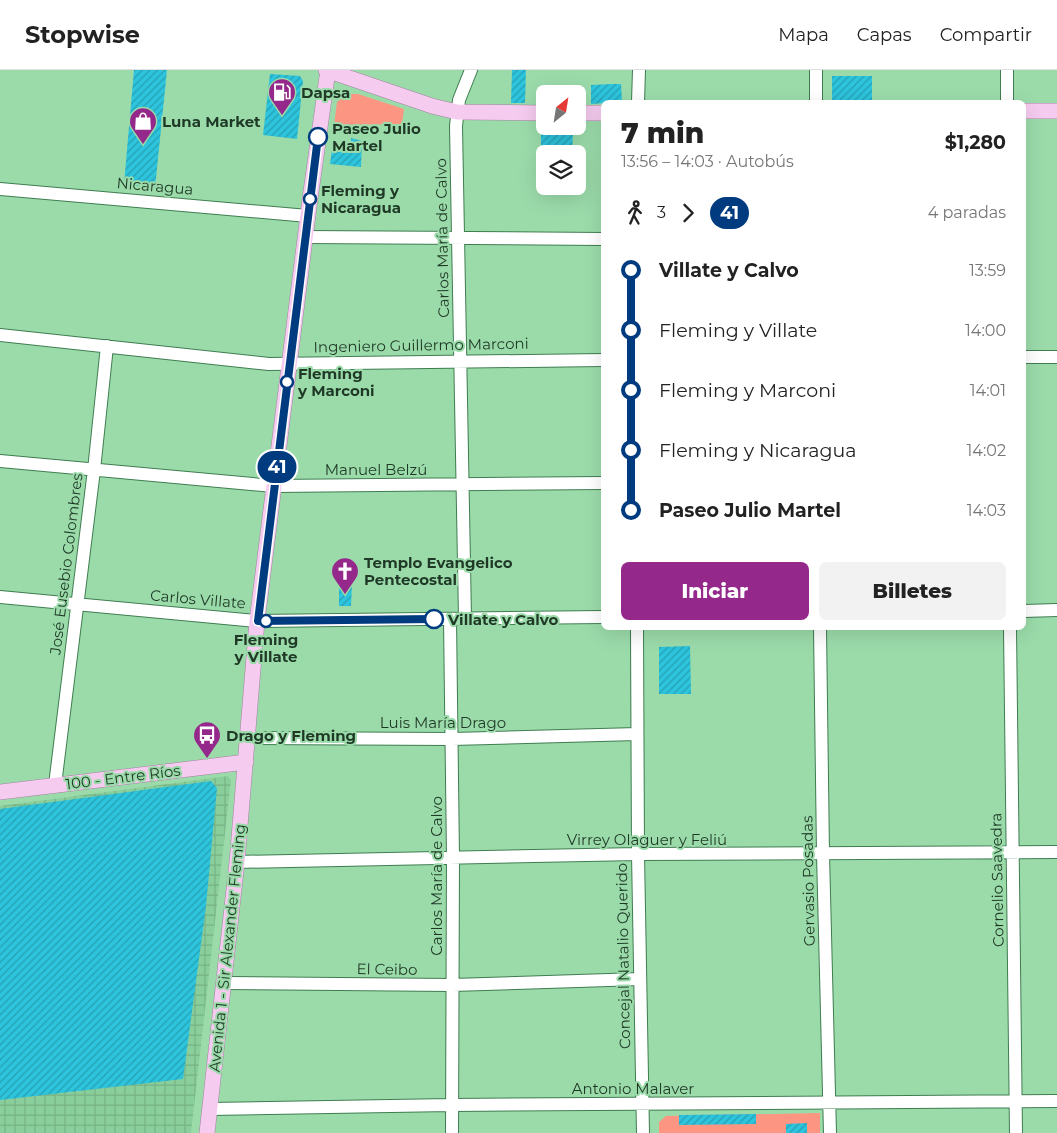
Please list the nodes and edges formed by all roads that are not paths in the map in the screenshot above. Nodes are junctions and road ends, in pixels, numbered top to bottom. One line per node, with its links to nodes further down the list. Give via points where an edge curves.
1 (328, 70): 11 (main road); 16 (main road, Avenida 1 - Sir Alexander Fleming)
2 (471, 70): 11 (street, Carlos María de Calvo)
3 (639, 70): 6 (street)
4 (816, 70): 7 (street)
5 (1007, 70): 8 (street)
6 (638, 100)
7 (816, 100)
8 (1007, 100)
9 (1026, 111): 10 (main road)
10 (1057, 111)
11 (457, 112): 12 (main road); 18 (street, Carlos María de Calvo)
12 (536, 113)
13 (586, 113): 14 (main road)
14 (601, 113)
15 (0, 189): 16 (street, Nicaragua)
16 (308, 216): 17 (main road, Avenida 1 - Sir Alexander Fleming)
17 (305, 237): 18 (street); 26 (main road, Avenida 1 - Sir Alexander Fleming)
18 (458, 238): 19 (street); 25 (street, Carlos María de Calvo)
19 (601, 239)
20 (0, 335): 21 (street, Ingeniero Guillermo Marconi)
21 (107, 346): 26 (street, Ingeniero Guillermo Marconi, via 270,364); 28 (street, José Eusebio Colombres)
22 (1026, 357): 23 (street)
23 (1057, 357)
24 (601, 360): 25 (street, Ingeniero Guillermo Marconi)
25 (461, 361): 26 (street, Ingeniero Guillermo Marconi); 30 (street, Carlos María de Calvo)
26 (290, 363): 31 (main road, Avenida 1 - Sir Alexander Fleming)
27 (0, 461): 28 (street, Manuel Belzú)
28 (94, 470): 31 (street, Manuel Belzú); 33 (street, José Eusebio Colombres)
29 (601, 483): 30 (street, Manuel Belzú)
30 (462, 485): 31 (street, Manuel Belzú); 38 (street, Carlos María de Calvo)
31 (274, 486): 39 (main road, Avenida 1 - Sir Alexander Fleming)
32 (0, 597): 33 (street, Carlos Villate)
33 (77, 605): 39 (street, Carlos Villate); 47 (street, José Eusebio Colombres)
34 (1026, 610): 35 (street)
35 (1057, 610)
36 (601, 617): 38 (street, Carlos Villate)
37 (450, 619): 38 (street, Carlos Villate); 39 (street, Carlos Villate); 45 (street, Carlos María de Calvo)
38 (465, 619)
39 (258, 621): 44 (main road, Avenida 1 - Sir Alexander Fleming)
40 (637, 630): 43 (street, Concejal Natalio Querido)
41 (820, 630): 52 (street, Gervasio Posadas)
42 (1010, 630): 49 (street, Cornelio Saavedra)
43 (637, 734): 45 (street, Luis María Drago); 51 (street, Concejal Natalio Querido)
44 (248, 738): 45 (street, Luis María Drago); 46 (main road, Avenida 1 - Sir Alexander Fleming)
45 (452, 739): 53 (street, Carlos María de Calvo)
46 (246, 762): 47 (main road, 100 - Entre Ríos); 54 (main road, Avenida 1 - Sir Alexander Fleming)
47 (54, 785): 48 (main road, 100 - Entre Ríos)
48 (0, 792)
49 (1014, 852): 50 (street, Virrey Olaguer y Feliú); 52 (street, Virrey Olaguer y Feliú); 58 (street, Cornelio Saavedra)
50 (1057, 852)
51 (638, 854): 52 (street, Virrey Olaguer y Feliú); 53 (street, Virrey Olaguer y Feliú); 55 (street, Concejal Natalio Querido)
52 (823, 854): 60 (street, Gervasio Posadas)
53 (453, 858): 54 (street, Virrey Olaguer y Feliú); 57 (street, Carlos María de Calvo)
54 (237, 862): 56 (main road, Avenida 1 - Sir Alexander Fleming)
55 (640, 979): 57 (street, El Ceibo); 62 (street, Concejal Natalio Querido)
56 (224, 983): 57 (street, El Ceibo); 63 (main road, Avenida 1 - Sir Alexander Fleming)
57 (452, 985): 61 (street, Carlos María de Calvo)
58 (1016, 1101): 59 (street, Antonio Malaver); 60 (street, Antonio Malaver); 68 (street, Cornelio Saavedra)
59 (1057, 1101)
60 (830, 1103): 62 (street, Antonio Malaver); 67 (street, Gervasio Posadas)
61 (451, 1105): 62 (street, Antonio Malaver); 63 (street, Antonio Malaver); 65 (street, Carlos María de Calvo)
62 (643, 1105): 66 (street, Concejal Natalio Querido)
63 (210, 1109): 64 (main road, Avenida 1 - Sir Alexander Fleming)
64 (207, 1133)
65 (452, 1133)
66 (643, 1133)
67 (830, 1133)
68 (1016, 1133)

